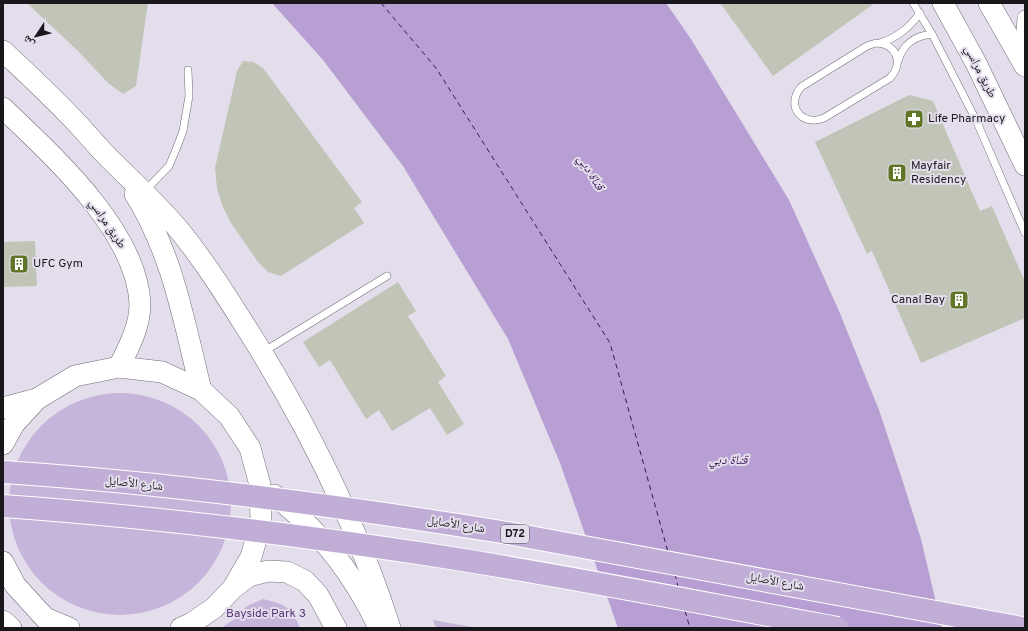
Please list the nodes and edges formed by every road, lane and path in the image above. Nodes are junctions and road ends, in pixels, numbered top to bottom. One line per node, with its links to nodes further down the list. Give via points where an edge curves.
1 (913, 3): 4 (lane)
2 (943, 3): 15 (main road, طريق مراسي, via 976,63)
3 (989, 3): 11 (main road)
4 (920, 13): 6 (lane); 7 (lane, via 899,35)
5 (1025, 18): 9 (street)
6 (932, 34): 10 (lane, via 910,41 904,47); 17 (lane, via 976,120)
7 (880, 43): 10 (lane, via 892,49); 10 (lane, via 867,46 801,87 794,104 800,116 811,121 824,118 890,78)
8 (3, 51): 14 (main road, via 76,122)
9 (1025, 57)
10 (898, 61)
11 (1025, 66)
12 (188, 70): 16 (lane, via 188,102 183,131 169,166)
13 (3, 108): 20 (main road, طريق مراسي, via 79,184 108,221 130,261 138,283 140,305 136,328)
14 (114, 164): 16 (main road); 21 (main road, via 144,208 167,258)
15 (1025, 164)
16 (144, 192): 19 (main road, via 199,256)
17 (1025, 233)
18 (387, 276): 19 (lane)
19 (262, 353): 38 (main road, via 304,426 345,508 370,568)
20 (119, 367): 21 (main road, via 162,372); 22 (main road, via 75,376)
21 (201, 390): 26 (main road, via 229,416 250,448)
22 (37, 399): 23 (main road); 24 (main road, via 14,424)
23 (3, 408)
24 (3, 444)
25 (3, 472): 40 (main road, شارع الأصايل / D72, bridge, via 267,498 435,521)
26 (260, 485): 30 (main road, via 261,522 251,557); 37 (main road, via 290,508 317,534 362,594)
27 (3, 506): 39 (main road, bridge, via 191,523 409,552 528,571)
28 (3, 562): 29 (main road)
29 (9, 582): 32 (main road)
30 (233, 588): 35 (main road, via 214,608); 36 (main road, via 249,576 268,571 287,572 305,581 318,595)
31 (3, 621): 33 (main road)
32 (47, 623): 34 (main road)
33 (10, 628)
34 (70, 628)
35 (181, 628)
36 (336, 628)
37 (379, 628)
38 (390, 628)
39 (838, 628)
40 (1022, 628)

